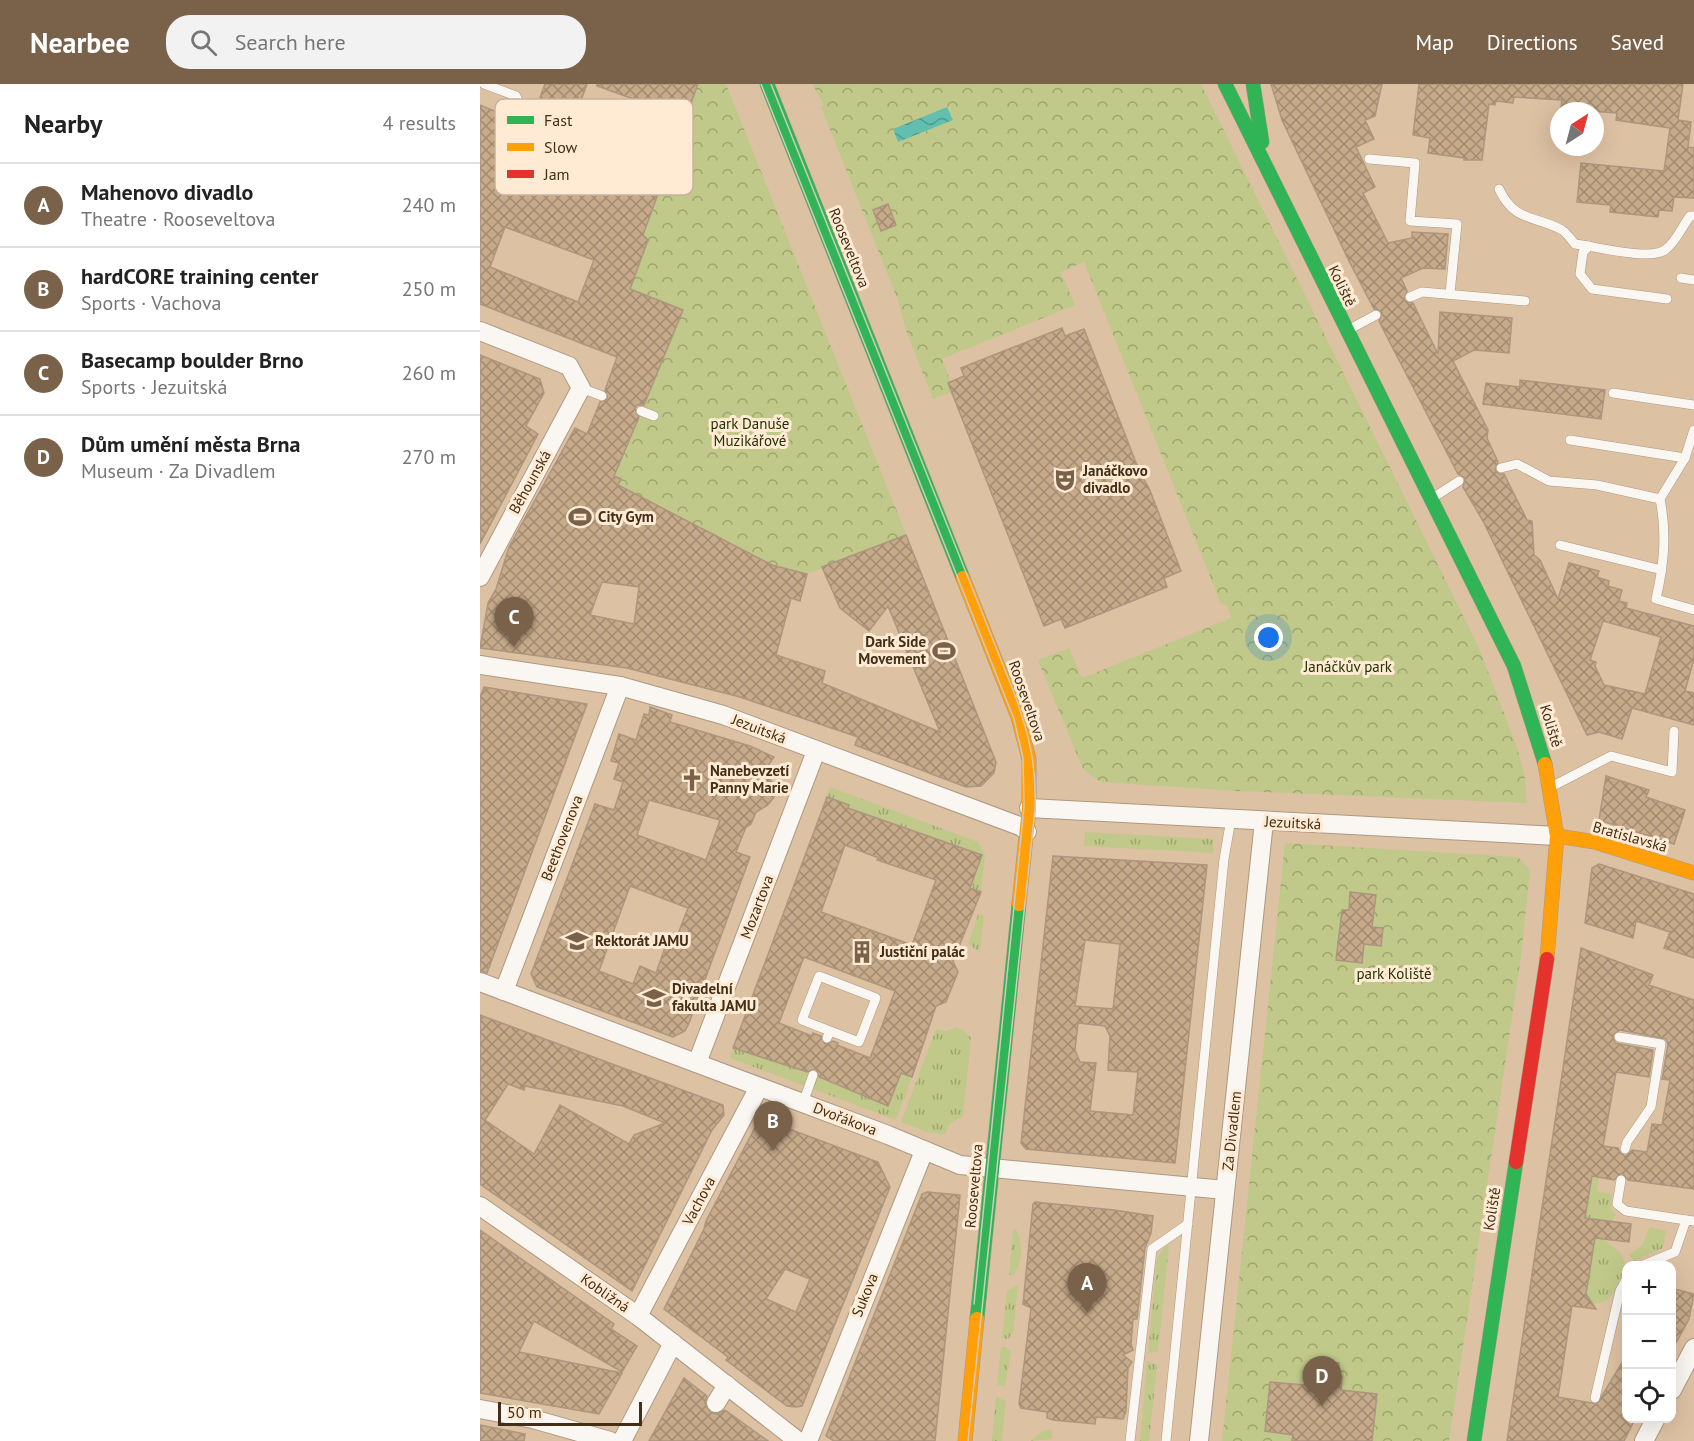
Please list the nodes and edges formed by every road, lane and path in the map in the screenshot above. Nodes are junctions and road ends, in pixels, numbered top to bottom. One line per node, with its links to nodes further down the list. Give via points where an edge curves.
1 (484, 84): 5 (lane)
2 (766, 84): 42 (street, Rooseveltova, via 1018,717 1029,759)
3 (1226, 84): 7 (street, Koliště)
4 (1253, 84): 7 (street)
5 (517, 99)
6 (1369, 159): 13 (lane, via 1415,163 1410,221 1457,224)
7 (1265, 165): 19 (street, Koliště)
8 (1499, 189): 10 (lane, via 1505,202 1528,219 1563,230 1575,244)
9 (1694, 216): 10 (lane, via 1662,252 1649,255)
10 (1589, 246): 15 (lane, via 1583,252 1580,274 1592,289)
11 (1681, 278): 12 (lane)
12 (1694, 280)
13 (1450, 294): 14 (lane, via 1422,292); 16 (lane)
14 (1410, 297)
15 (1667, 299)
16 (1525, 301)
17 (1376, 315): 19 (lane)
18 (480, 331): 20 (street, via 569,366)
19 (1346, 331): 32 (street, Koliště)
20 (581, 388): 22 (lane); 34 (street, Běhounská)
21 (1613, 393): 23 (lane)
22 (602, 396)
23 (1694, 405)
24 (641, 411): 25 (lane)
25 (654, 416)
26 (1694, 430): 28 (lane)
27 (1570, 440): 28 (lane)
28 (1685, 458): 31 (lane)
29 (1501, 468): 31 (lane, via 1517,464 1549,481 1597,485)
30 (1460, 481): 32 (lane)
31 (1659, 499): 35 (lane, via 1665,526)
32 (1429, 500): 41 (street, Koliště, via 1514,666 1543,750)
33 (1560, 544): 35 (lane)
34 (483, 566)
35 (1662, 570): 36 (lane, via 1656,599)
36 (1694, 610)
37 (480, 665): 38 (street, Jezuitská)
38 (620, 686): 40 (street, Jezuitská, via 723,715); 49 (street, Beethovenova)
39 (1674, 731): 41 (lane, via 1672,772 1611,756)
40 (816, 751): 45 (street, Jezuitská); 52 (street, Mozartova)
41 (1549, 788): 46 (street, Koliště)
42 (1029, 808): 43 (street, Jezuitská); 45 (street, Rooseveltova)
43 (1231, 819): 44 (street, Jezuitská); 60 (lane)
44 (1264, 821): 46 (street, Jezuitská); 61 (street, Za Divadlem)
45 (1027, 832): 58 (street, Rooseveltova)
46 (1557, 836): 47 (street, Bratislavská, via 1595,842); 84 (street, Koliště, via 1551,931)
47 (1694, 872)
48 (480, 982): 49 (street, Dvořákova)
49 (504, 991): 52 (street, Dvořákova)
50 (829, 1035): 50 (lane, via 859,1042 876,998 819,976 802,1020)
51 (1618, 1037): 56 (lane, via 1661,1044 1651,1107)
52 (697, 1063): 54 (street, Dvořákova)
53 (813, 1075): 55 (lane)
54 (759, 1087): 55 (street, Dvořákova); 67 (street, Vachova)
55 (803, 1103): 57 (street, Dvořákova)
56 (1626, 1149)
57 (924, 1151): 58 (street, Dvořákova, via 960,1165); 79 (street, Sukova)
58 (993, 1170): 60 (street, Dvořákova); 80 (street, Rooseveltova)
59 (1621, 1180): 63 (lane, via 1617,1204 1626,1211)
60 (1193, 1187): 61 (street, Dvořákova); 64 (lane)
61 (1226, 1190): 83 (street, Za Divadlem)
62 (480, 1206): 67 (street, Kobližná)
63 (1690, 1220): 65 (lane, via 1675,1252)
64 (1188, 1224): 81 (lane, via 1152,1249); 82 (lane)
65 (1653, 1261)
66 (1622, 1287): 72 (lane)
67 (638, 1316): 68 (street, Kobližná)
68 (674, 1343): 71 (street, Kobližná); 77 (street)
69 (1694, 1348): 70 (street)
70 (1676, 1381)
71 (727, 1385): 73 (street); 78 (street, Kobližná)
72 (1595, 1398)
73 (716, 1403)
74 (480, 1409): 76 (street)
75 (1654, 1423): 85 (street)
76 (610, 1441)
77 (622, 1441)
78 (798, 1441)
79 (808, 1441)
80 (965, 1441)
81 (1130, 1441)
82 (1166, 1441)
83 (1198, 1441)
84 (1474, 1441)
85 (1644, 1441)

